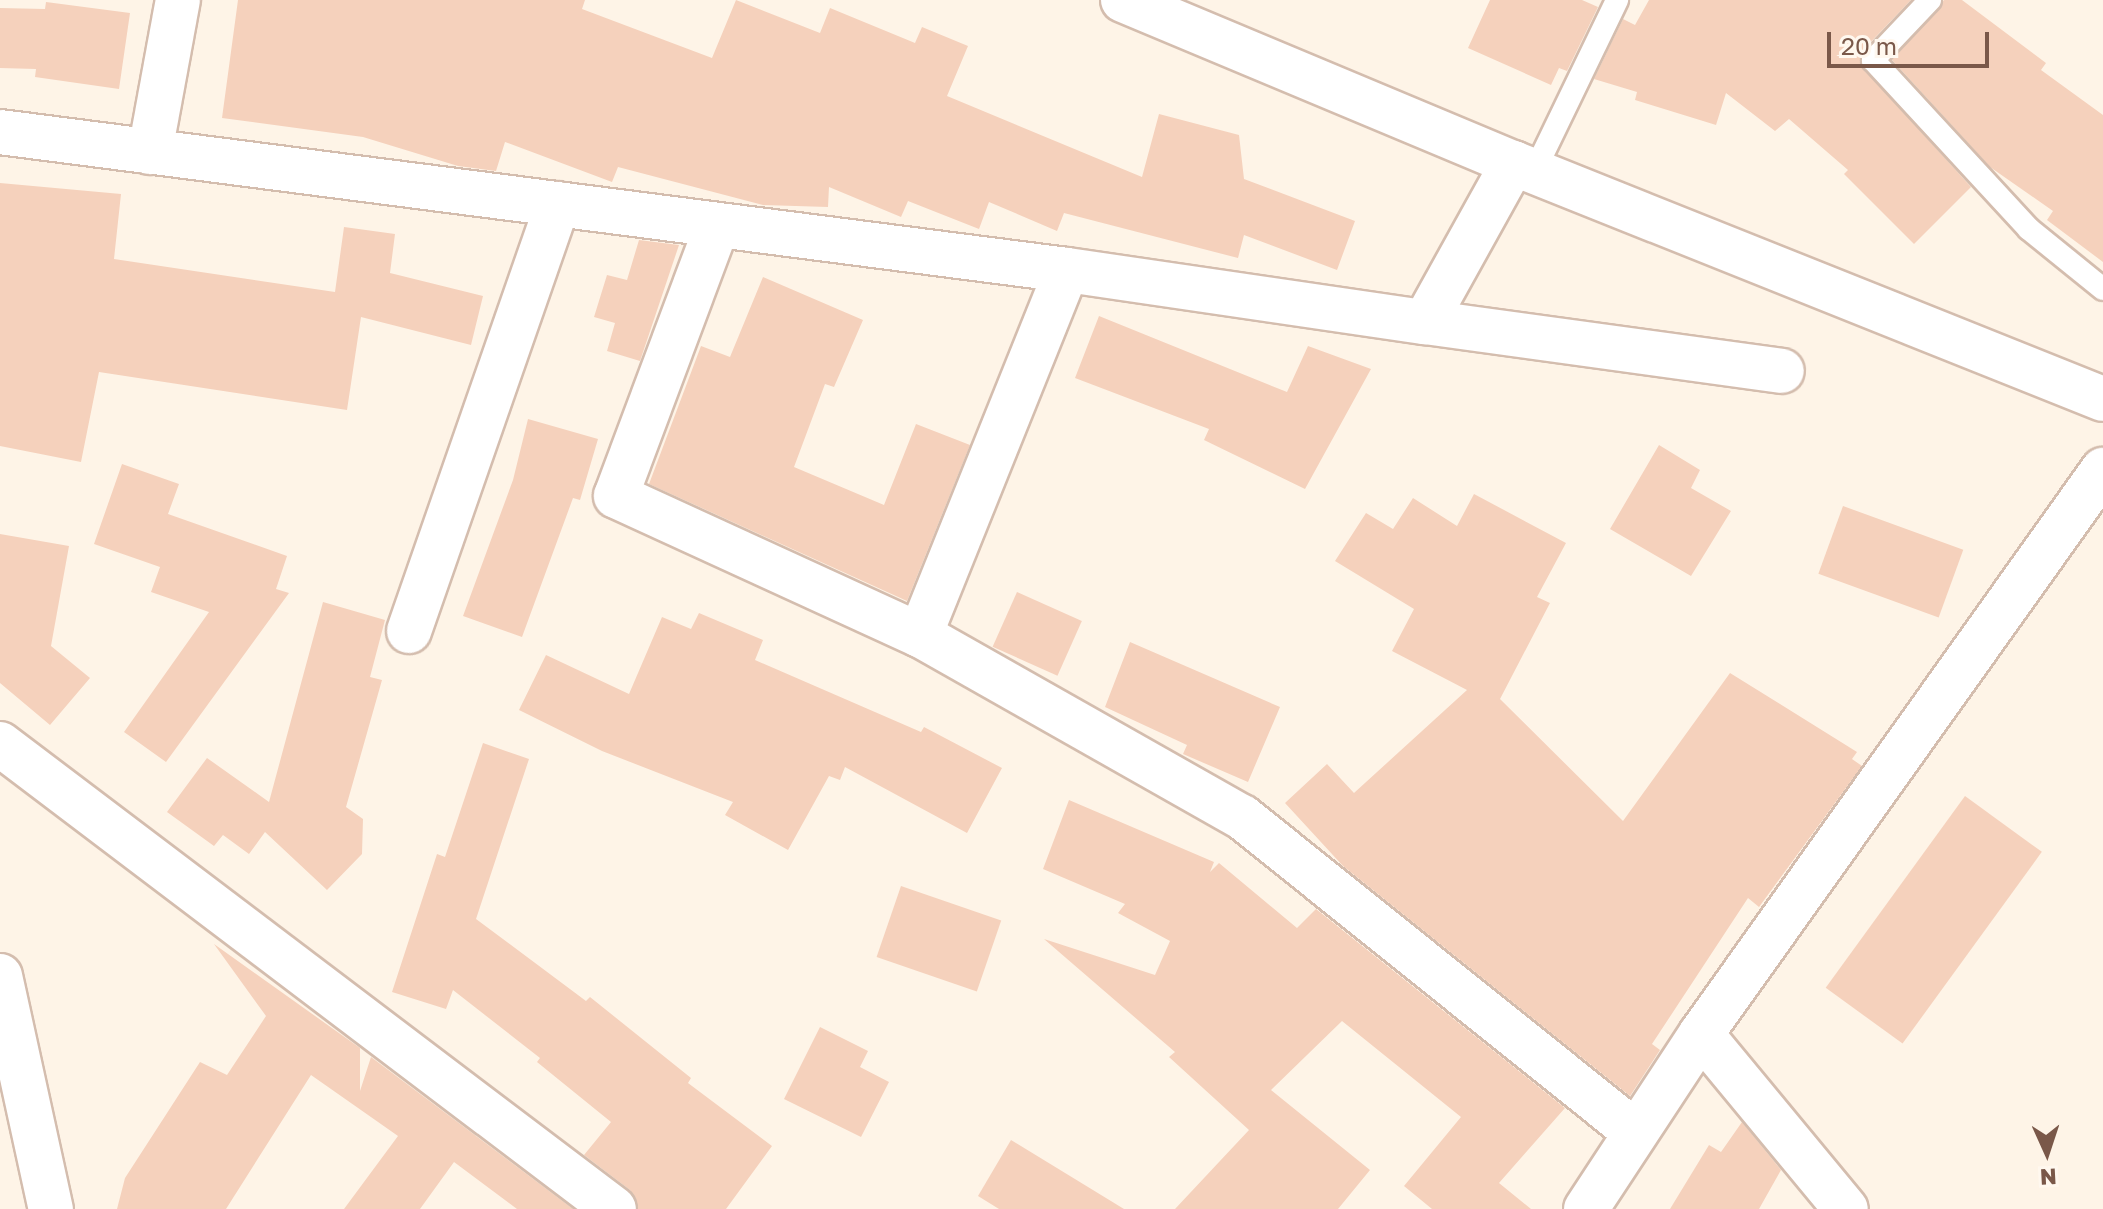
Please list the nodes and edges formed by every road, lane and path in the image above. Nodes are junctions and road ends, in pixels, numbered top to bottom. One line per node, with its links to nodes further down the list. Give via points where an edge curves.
1 (178, 0): 7 (street)
2 (1123, 0): 5 (street)
3 (1617, 0): 8 (lane)
4 (1930, 0): 12 (lane, via 1873,60 2029,229)
5 (1179, 9): 8 (street)
6 (0, 132): 7 (street)
7 (150, 152): 9 (street)
8 (1523, 167): 13 (street); 15 (street)
9 (558, 204): 10 (street); 17 (street)
10 (717, 226): 11 (street); 18 (street, via 616,496)
11 (1067, 270): 13 (street); 18 (street)
12 (2103, 289)
13 (1425, 322): 14 (street)
14 (1782, 371)
15 (2103, 399)
16 (2103, 470): 22 (street)
17 (409, 631)
18 (920, 635): 23 (street, via 1242,817)
19 (0, 744): 25 (street)
20 (0, 976): 21 (street)
21 (6, 1031): 24 (street)
22 (1701, 1034): 23 (street); 27 (street)
23 (1635, 1132): 26 (street)
24 (51, 1209)
25 (614, 1209)
26 (1586, 1209)
27 (1846, 1209)

